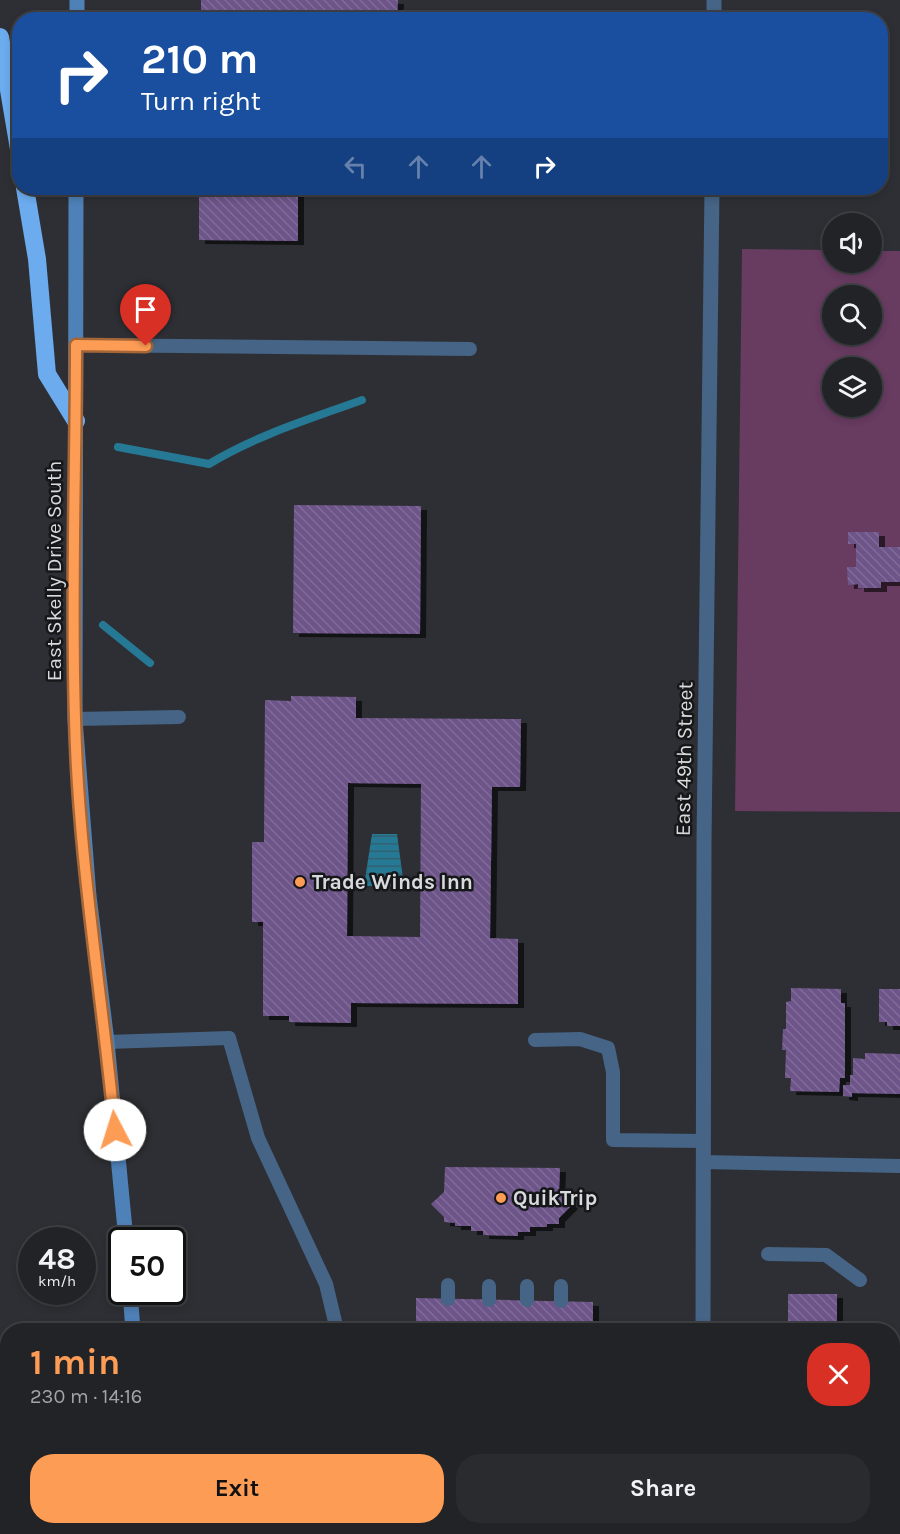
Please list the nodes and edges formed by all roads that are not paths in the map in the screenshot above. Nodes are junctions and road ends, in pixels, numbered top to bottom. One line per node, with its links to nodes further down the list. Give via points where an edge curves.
1 (0, 37): 2 (highway)
2 (12, 108)
3 (26, 195): 8 (highway, via 37,259 47,374)
4 (76, 195): 6 (main road, East Skelly Drive South)
5 (712, 195): 13 (street, East 49th Street)
6 (76, 345): 7 (lane); 8 (main road, East Skelly Drive South)
7 (470, 349)
8 (76, 421): 10 (main road, East Skelly Drive South)
9 (179, 717): 10 (lane)
10 (75, 718): 12 (main road, East Skelly Drive South, via 89,896)
11 (535, 1040): 13 (lane, via 580,1039 608,1048 613,1072 613,1140)
12 (107, 1042): 16 (main road, East Skelly Drive South); 23 (lane, via 229,1038 258,1138 326,1284)
13 (703, 1141): 14 (street, East 49th Street)
14 (703, 1162): 15 (lane); 24 (street, East 49th Street)
15 (900, 1166)
16 (125, 1227)
17 (768, 1254): 18 (lane, via 826,1255)
18 (860, 1280)
19 (561, 1286): 20 (lane)
20 (561, 1301)
21 (131, 1305): 22 (main road)
22 (132, 1323)
23 (335, 1323)
24 (703, 1323)

